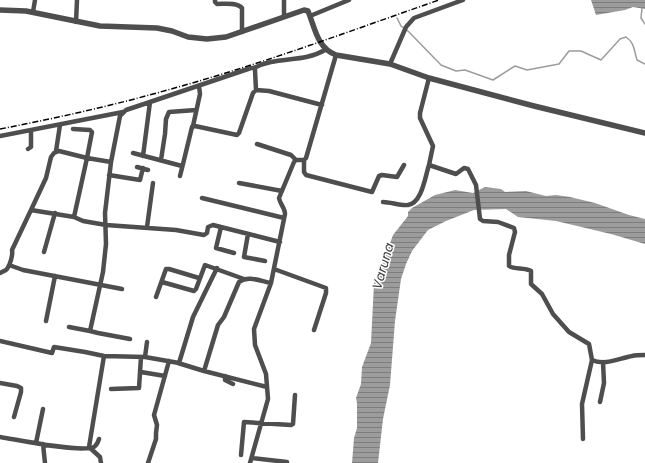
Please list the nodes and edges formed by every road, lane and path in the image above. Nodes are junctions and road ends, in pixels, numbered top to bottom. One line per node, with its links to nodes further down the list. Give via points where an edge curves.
1 (35, 0): 8 (street)
2 (77, 0): 11 (street)
3 (215, 0): 12 (street, via 217,4 241,6)
4 (284, 0): 9 (street)
5 (349, 0): 10 (street)
6 (463, 0): 15 (street, via 414,18 405,29)
7 (0, 10): 8 (street)
8 (33, 12): 11 (street)
9 (284, 16): 10 (street, via 304,10 308,11); 12 (street)
10 (310, 16): 13 (street)
11 (76, 22): 12 (street, via 115,27 156,28 200,39 216,39)
12 (242, 32)
13 (325, 50): 14 (street); 16 (street, via 316,55 267,62)
14 (336, 55): 15 (street); 21 (street)
15 (390, 64): 17 (street)
16 (254, 68): 18 (street); 19 (street)
17 (430, 78): 28 (street); 42 (street, via 420,113 421,121 433,146)
18 (199, 86): 20 (street); 22 (street)
19 (256, 90): 21 (street); 25 (street, via 237,134)
20 (150, 102): 23 (street); 34 (street)
21 (322, 105): 38 (street)
22 (196, 110): 25 (street); 36 (street, via 169,112)
23 (123, 112): 24 (street); 39 (street, via 119,118)
24 (60, 125): 27 (street); 32 (street)
25 (193, 126): 40 (street)
26 (74, 129): 35 (street, via 92,132)
27 (31, 130): 29 (street); 31 (street, via 31,147)
28 (645, 133)
29 (0, 136)
30 (257, 144): 37 (street, via 291,155)
31 (28, 149)
32 (56, 152): 35 (street); 51 (street, via 51,157 46,178)
33 (133, 154): 34 (street)
34 (143, 156): 36 (street)
35 (87, 158): 39 (street); 53 (street)
36 (161, 160): 40 (street, via 180,166)
37 (296, 160): 38 (street); 48 (street)
38 (304, 160): 41 (street, via 306,175 369,191 374,190 379,176 397,177)
39 (110, 162): 44 (street)
40 (183, 164): 45 (street)
41 (404, 165)
42 (429, 165): 50 (street, via 419,198 415,202 409,205); 85 (street, via 456,174 466,168 476,182 480,219 514,228 508,255 509,266 531,271 530,284 542,294 553,314 569,332 589,344)
43 (137, 167): 44 (street, via 146,169 140,180)
44 (109, 175): 55 (street)
45 (180, 176)
46 (153, 183): 56 (street)
47 (239, 183): 48 (street)
48 (282, 191): 54 (street, via 279,198 285,211)
49 (202, 198): 54 (street)
50 (383, 202)
51 (31, 210): 52 (street); 63 (street, via 12,250)
52 (55, 213): 53 (street); 60 (street)
53 (74, 217): 55 (street)
54 (284, 218): 59 (street)
55 (106, 225): 56 (street); 72 (street, via 103,277)
56 (147, 227): 57 (street, via 204,235 210,226)
57 (221, 228): 58 (street); 61 (street, via 216,248)
58 (248, 234): 59 (street); 62 (street, via 244,257)
59 (280, 242): 65 (street)
60 (44, 252)
61 (234, 253)
62 (265, 261)
63 (9, 265): 66 (street); 67 (street)
64 (217, 268): 68 (street, via 204,265); 69 (street); 88 (street, via 193,317)
65 (274, 269): 71 (street); 78 (street, via 326,288)
66 (0, 273)
67 (55, 276): 72 (street); 75 (street)
68 (200, 278): 70 (street, via 194,291); 70 (street, via 167,269)
69 (244, 279): 71 (street); 90 (street, via 239,282 218,325)
70 (162, 282): 74 (street)
71 (271, 283): 95 (street, via 254,329 255,345 266,374)
72 (100, 285): 73 (street); 77 (street)
73 (122, 289)
74 (156, 297)
75 (46, 321)
76 (69, 326): 77 (street)
77 (90, 330): 79 (street)
78 (314, 330)
79 (130, 339)
80 (0, 341): 83 (street, via 52,352 54,347)
81 (147, 342): 84 (street)
82 (645, 355): 87 (street)
83 (104, 356): 84 (street); 108 (street)
84 (143, 357): 86 (street); 89 (street)
85 (592, 360): 87 (street); 105 (street, via 582,404)
86 (169, 362): 88 (street); 91 (street)
87 (603, 362): 99 (street, via 604,383)
88 (178, 363): 90 (street)
89 (141, 372): 91 (street); 97 (street, via 140,388)
90 (204, 372): 92 (street)
91 (165, 376): 114 (street, via 154,415 157,425 156,439)
92 (224, 376): 94 (street, via 225,380); 95 (street)
93 (1, 384): 96 (street); 101 (street, via 21,388)
94 (233, 384)
95 (267, 387): 102 (street, via 267,404)
96 (0, 389)
97 (111, 389)
98 (295, 395): 102 (street, via 293,424)
99 (600, 402)
100 (43, 409): 106 (street)
101 (14, 418)
102 (261, 424): 109 (street, via 244,422); 110 (street)
103 (0, 436): 106 (street)
104 (99, 439): 108 (street, via 96,446)
105 (583, 439)
106 (36, 443): 107 (street)
107 (43, 444): 108 (street, via 68,448); 112 (street)
108 (89, 447): 113 (street, via 100,457)
109 (241, 455)
110 (251, 461): 111 (street)
111 (287, 462)
112 (45, 463)
113 (101, 463)
114 (148, 463)

